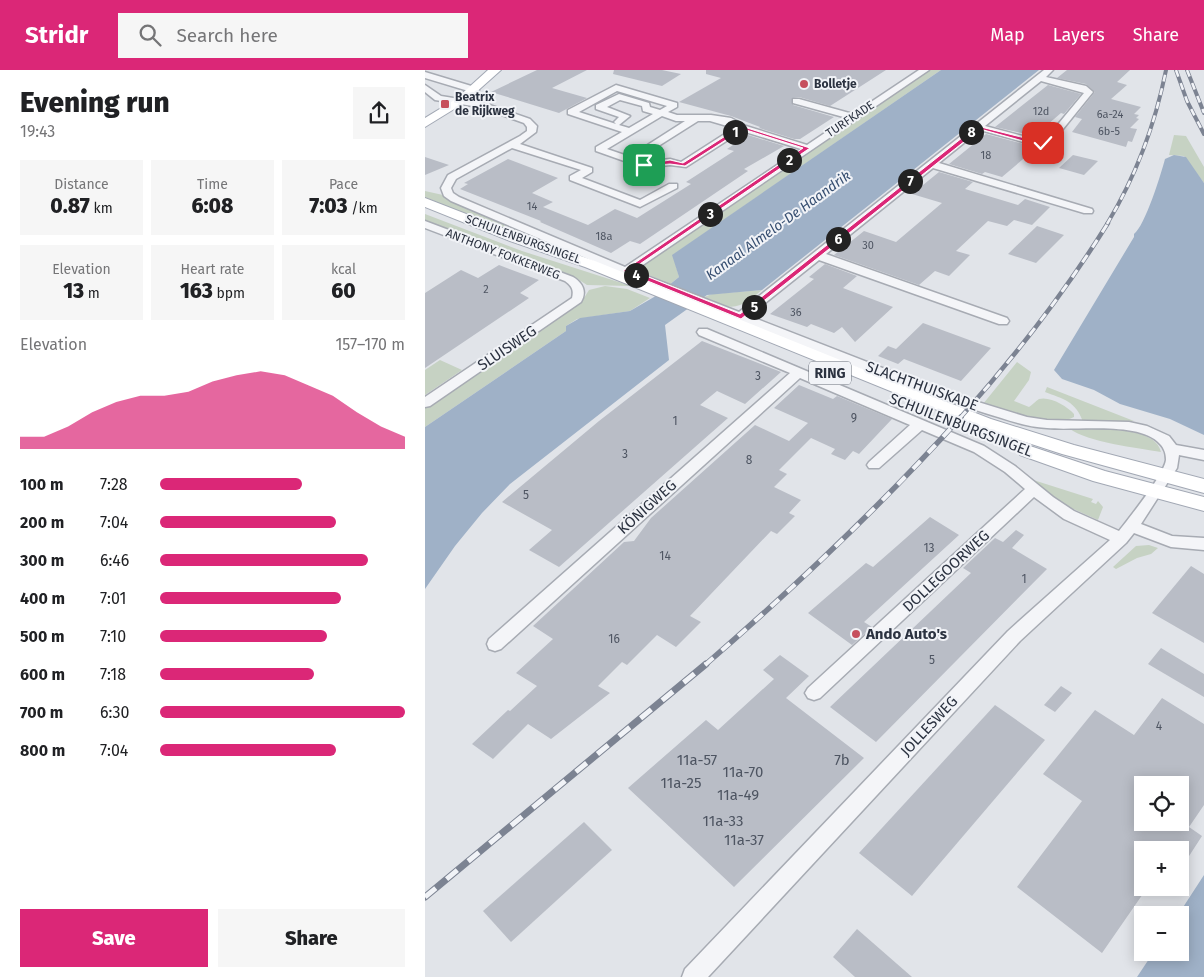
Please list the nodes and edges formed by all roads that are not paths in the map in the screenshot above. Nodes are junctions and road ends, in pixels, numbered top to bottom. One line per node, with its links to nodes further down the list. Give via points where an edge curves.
1 (495, 70): 7 (main road)
2 (925, 70): 16 (street, TURFKADE)
3 (1049, 70): 5 (street)
4 (425, 74): 7 (street)
5 (1041, 78): 18 (street); 18 (street, via 1089,92 1047,143)
6 (425, 88): 9 (street, via 438,98)
7 (475, 90): 9 (main road)
8 (425, 97): 11 (street, via 430,100)
9 (460, 101): 14 (main road); 24 (street, via 531,123 531,132)
10 (796, 101): 16 (street)
11 (425, 103)
12 (661, 113): 13 (street); 15 (street, via 676,118); 21 (street); 21 (street, via 674,106 616,88 571,112)
13 (632, 114)
14 (441, 115): 17 (main road); 19 (main road)
15 (698, 117): 20 (street); 26 (street)
16 (853, 117): 25 (street, TURFKADE)
17 (425, 123)
18 (979, 127): 27 (street)
19 (425, 128)
20 (742, 128): 23 (street); 25 (street)
21 (629, 131): 23 (street, via 599,148 644,165 670,162 683,165)
22 (715, 134): 23 (street)
23 (726, 138)
24 (511, 144): 28 (street, via 589,170 573,178 640,204); 34 (street, via 452,177 446,188 448,194)
25 (807, 148): 34 (street, TURFKADE)
26 (638, 155)
27 (931, 164): 30 (street); 33 (street)
28 (673, 186)
29 (425, 202): 34 (main road, SCHUILENBURGSINGEL / RING, via 515,238)
30 (1088, 211)
31 (425, 212): 34 (main road, SCHUILENBURGSINGEL / RING, via 530,252)
32 (425, 224): 35 (street, ANTHONY FOKKERWEG, via 569,279)
33 (817, 255): 36 (street); 37 (street)
34 (623, 274): 36 (main road, SCHUILENBURGSINGEL / RING)
35 (578, 287): 40 (street, SLUISWEG, via 577,300)
36 (734, 319): 42 (street, SLACHTHUISKADE, via 934,393 1006,416 1047,424 1137,427 1155,434); 45 (main road, SCHUILENBURGSINGEL / RING, via 758,341 785,354 1030,452 1100,476)
37 (1003, 321)
38 (703, 332): 39 (street)
39 (799, 372): 41 (street); 52 (street, KÖNIGWEG)
40 (425, 403)
41 (921, 424): 44 (street); 47 (street, via 995,458)
42 (1171, 448): 43 (street, SLACHTHUISKADE); 45 (street, via 1173,459)
43 (1204, 455)
44 (874, 465)
45 (1161, 484): 46 (main road, SCHUILENBURGSINGEL / RING); 48 (main road, SCHUILENBURGSINGEL / RING); 49 (street, JOLLESWEG)
46 (1204, 486)
47 (1033, 489): 50 (street, via 1069,516); 53 (street, DOLLEGOORWEG)
48 (1204, 504)
49 (1132, 527): 50 (street, JOLLESWEG); 51 (street, via 1171,541)
50 (1121, 539): 54 (street, JOLLESWEG, via 1014,636)
51 (1204, 544)
52 (495, 644)
53 (814, 693)
54 (693, 977)

